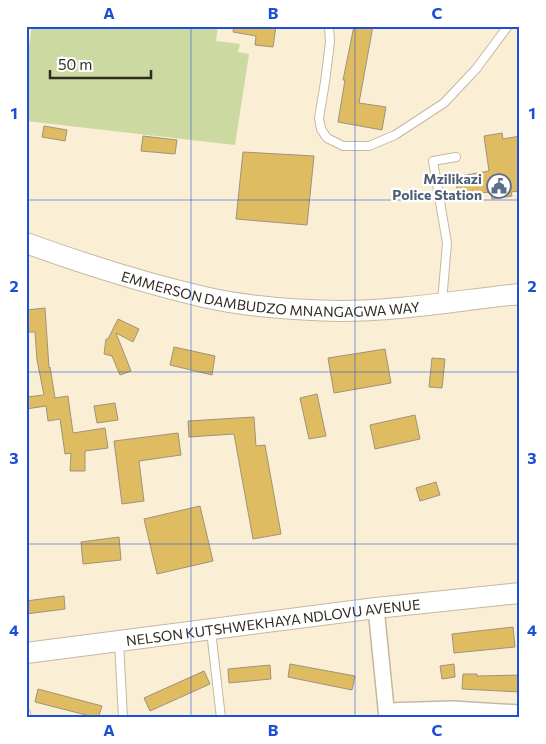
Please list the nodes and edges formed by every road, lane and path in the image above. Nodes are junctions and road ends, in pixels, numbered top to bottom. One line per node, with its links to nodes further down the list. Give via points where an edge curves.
1 (329, 26): 2 (lane, via 326,82 319,118 327,138 343,146 369,146 395,135 444,103 476,69)
2 (508, 26)
3 (456, 157): 6 (lane, via 433,161 448,243)
4 (26, 244): 6 (street, EMMERSON DAMBUDZO MNANGAGWA WAY, via 188,293 248,304 340,311)
5 (520, 294): 6 (street, EMMERSON DAMBUDZO MNANGAGWA WAY)
6 (441, 304)
7 (520, 593): 8 (street, NELSON KUTSHWEKHAYA NDLOVU AVENUE)
8 (376, 608): 9 (street, NELSON KUTSHWEKHAYA NDLOVU AVENUE); 14 (street)
9 (210, 629): 10 (street, NELSON KUTSHWEKHAYA NDLOVU AVENUE); 17 (lane)
10 (119, 641): 11 (street, NELSON KUTSHWEKHAYA NDLOVU AVENUE); 16 (lane)
11 (26, 653)
12 (26, 712): 15 (lane)
13 (520, 713): 14 (street, via 452,709)
14 (387, 714)
15 (27, 718)
16 (123, 718)
17 (221, 718)

